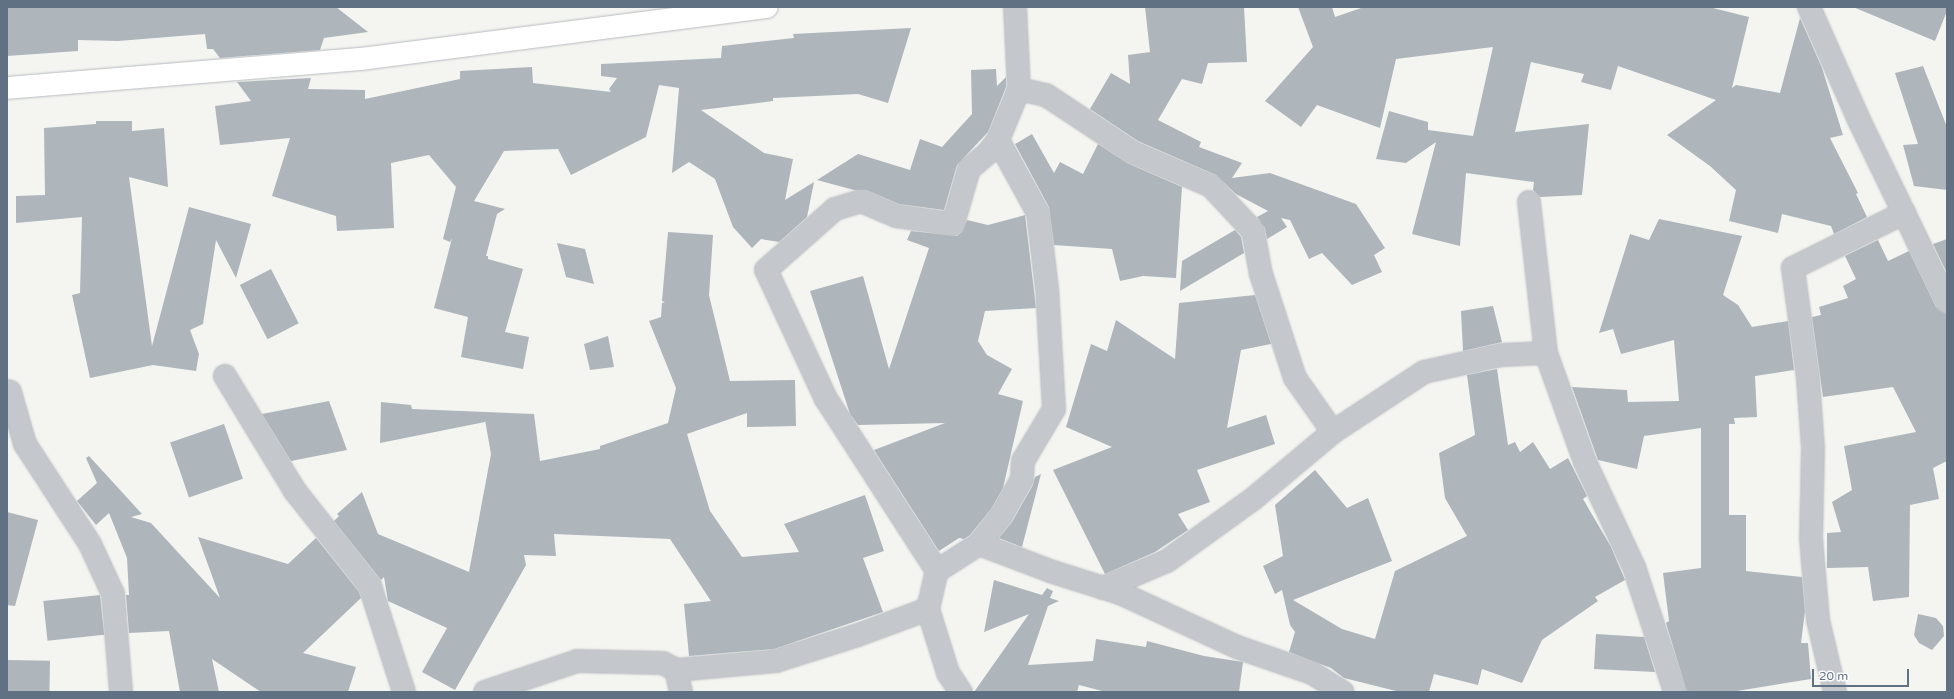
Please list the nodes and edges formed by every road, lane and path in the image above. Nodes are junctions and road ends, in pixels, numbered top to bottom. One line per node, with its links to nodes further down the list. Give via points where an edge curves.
1 (767, 7): 4 (street, via 361,59)
2 (1015, 7): 5 (street)
3 (1809, 7): 8 (street)
4 (7, 88)
5 (1019, 89): 6 (street); 13 (street, via 1046,95 1132,152 1211,186 1253,231 1261,274 1295,378)
6 (998, 140): 14 (street, via 1038,213 1047,289 1054,410 1023,461 1022,479 1001,516); 15 (street, via 988,153 969,169 953,224 896,216 860,201 835,209 766,270 826,399)
7 (1529, 202): 10 (street)
8 (1904, 213): 9 (street); 26 (street, via 1793,268 1809,393 1813,448 1812,538 1818,620)
9 (1947, 302)
10 (1546, 353): 13 (street, via 1501,355 1424,372); 25 (street, via 1585,462 1634,567)
11 (225, 376): 20 (street, via 295,491 370,586)
12 (7, 391): 19 (street, via 10,392 25,444 90,544 112,594)
13 (1333, 432): 16 (street, via 1253,499 1167,560)
14 (980, 544): 15 (street); 16 (street)
15 (937, 571): 17 (street)
16 (1103, 588): 24 (street, via 1237,646 1312,673)
17 (928, 609): 18 (street, via 858,635 776,660); 23 (street, via 948,673)
18 (676, 670): 21 (street, via 663,663 577,661); 22 (street)
19 (121, 692)
20 (404, 692)
21 (485, 692)
22 (681, 692)
23 (961, 692)
24 (1342, 692)
25 (1675, 692)
26 (1835, 692)

